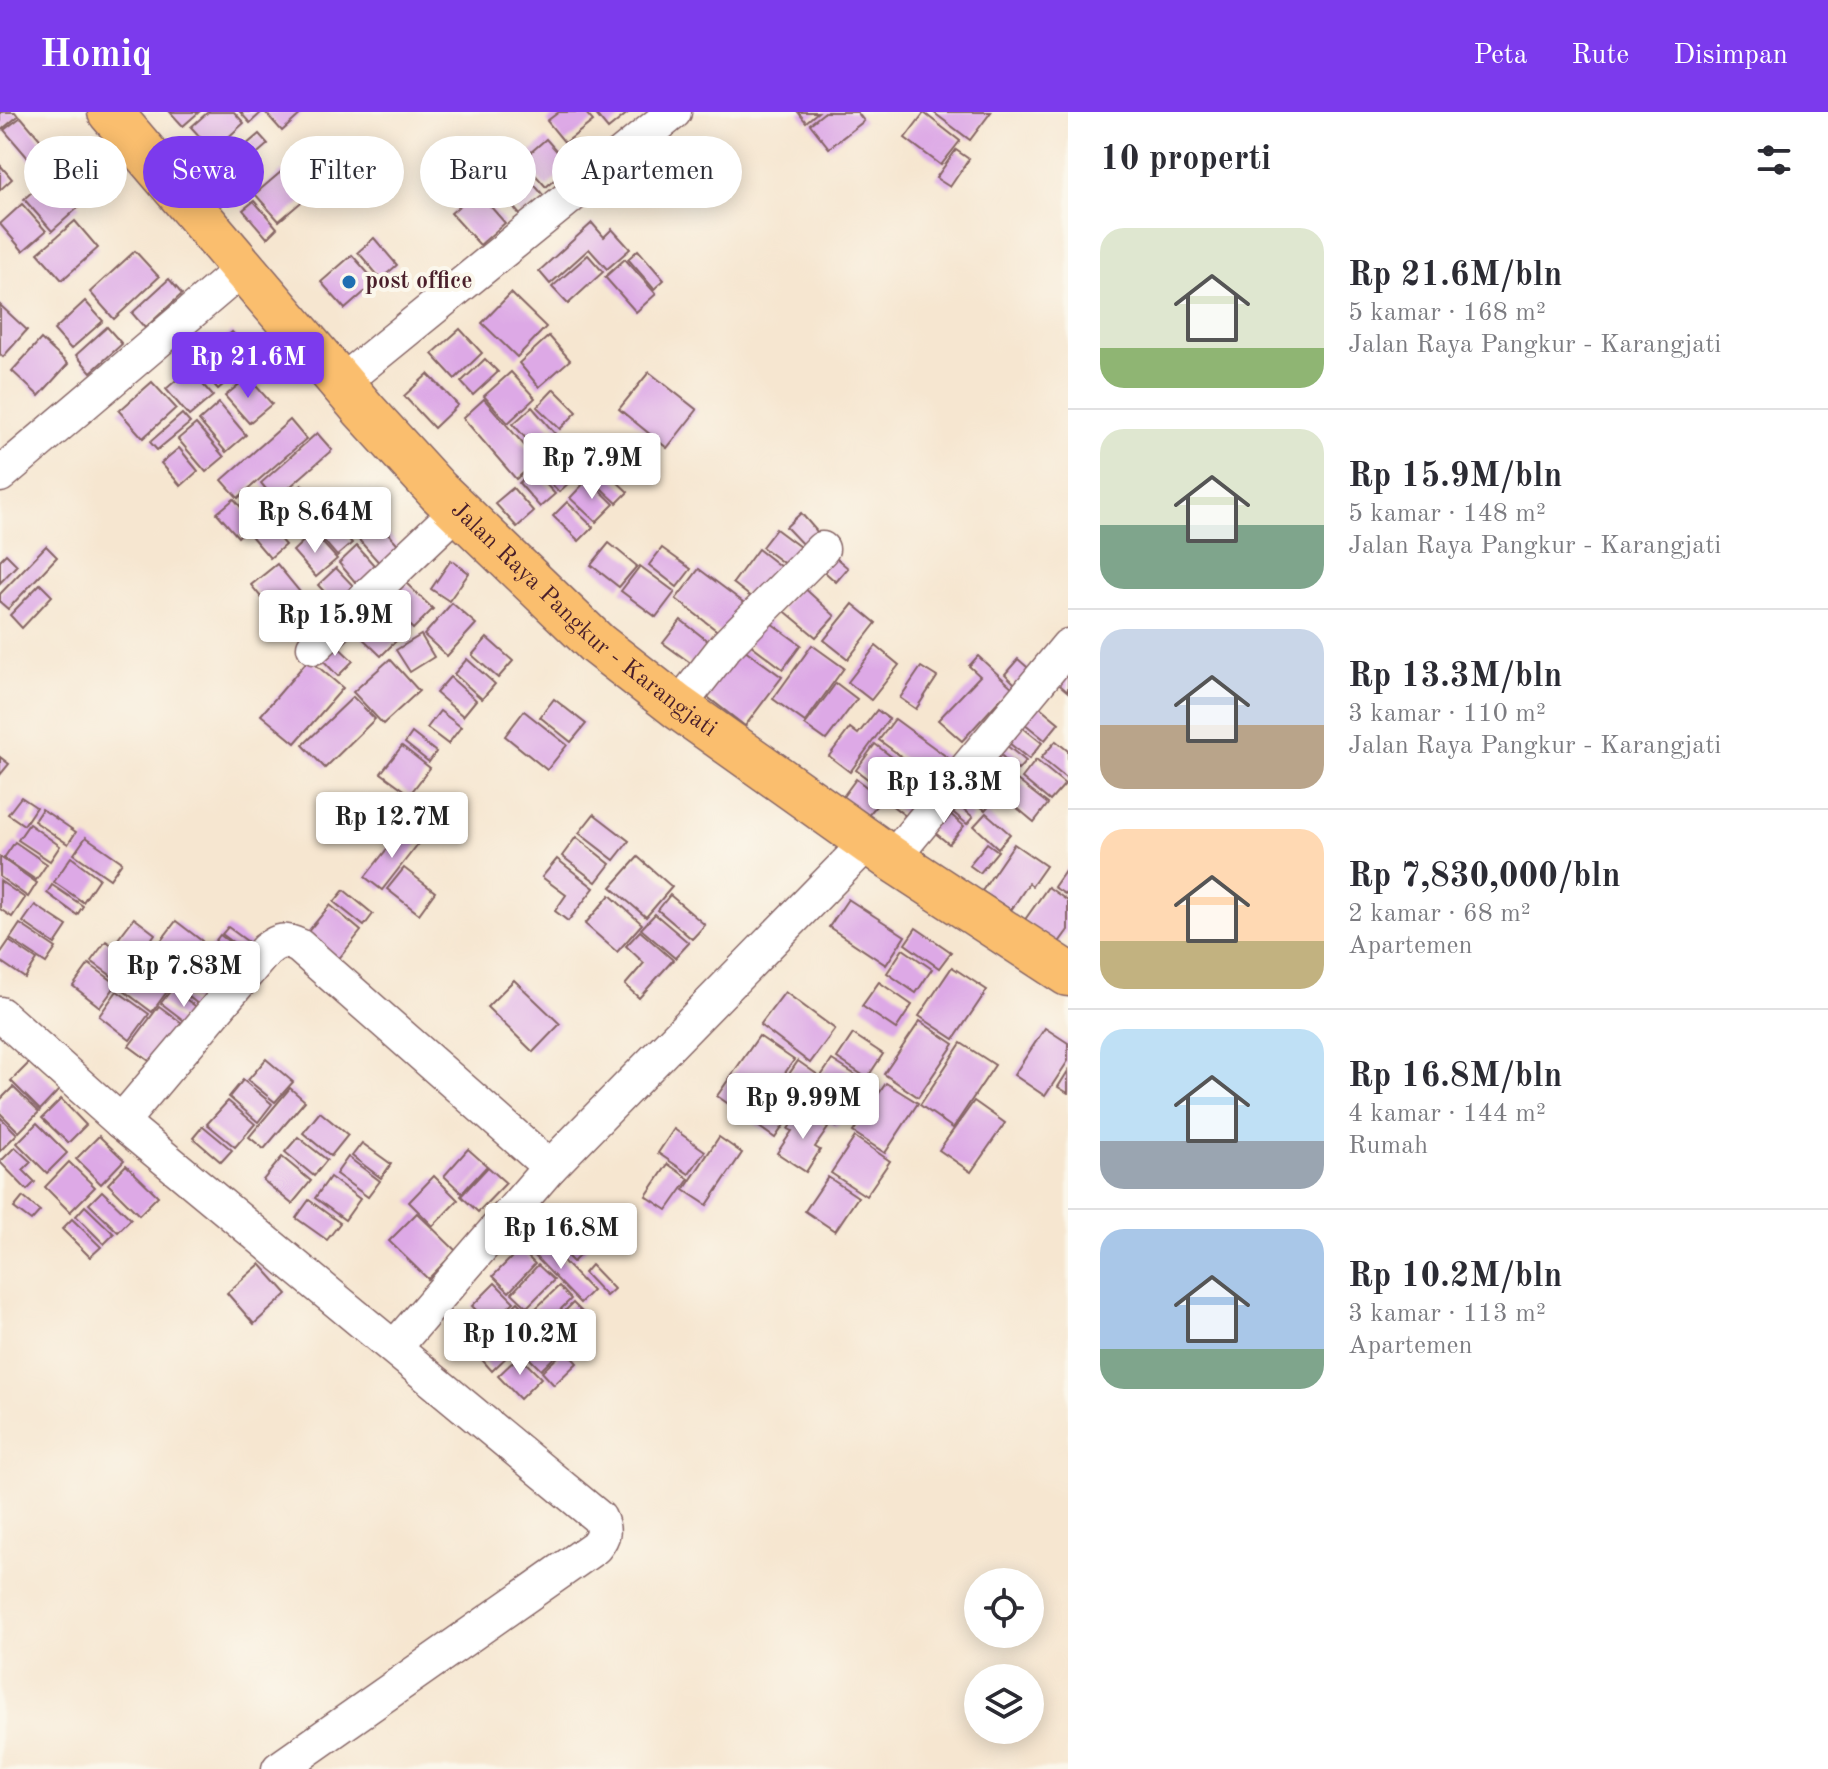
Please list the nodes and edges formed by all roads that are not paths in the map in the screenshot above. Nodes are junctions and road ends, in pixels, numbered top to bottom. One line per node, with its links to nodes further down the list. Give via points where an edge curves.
1 (110, 112): 3 (main road, Jalan Raya Pangkur - Karangjati)
2 (674, 112): 4 (street)
3 (242, 269): 4 (main road, Jalan Raya Pangkur - Karangjati); 5 (street)
4 (341, 383): 6 (main road, Jalan Raya Pangkur - Karangjati)
5 (0, 475)
6 (458, 510): 9 (street); 10 (main road, Jalan Raya Pangkur - Karangjati, via 597,644)
7 (822, 549): 10 (street, via 725,647)
8 (1068, 646): 11 (street)
9 (314, 647)
10 (678, 707): 11 (main road, Jalan Raya Pangkur - Karangjati)
11 (880, 850): 12 (main road, Jalan Raya Pangkur - Karangjati); 15 (street)
12 (1068, 974)
13 (0, 1014): 14 (street)
14 (121, 1122): 15 (street, via 266,950 285,939); 16 (street)
15 (550, 1167): 16 (street)
16 (395, 1347): 17 (street, via 599,1518 603,1538)
17 (279, 1769)

